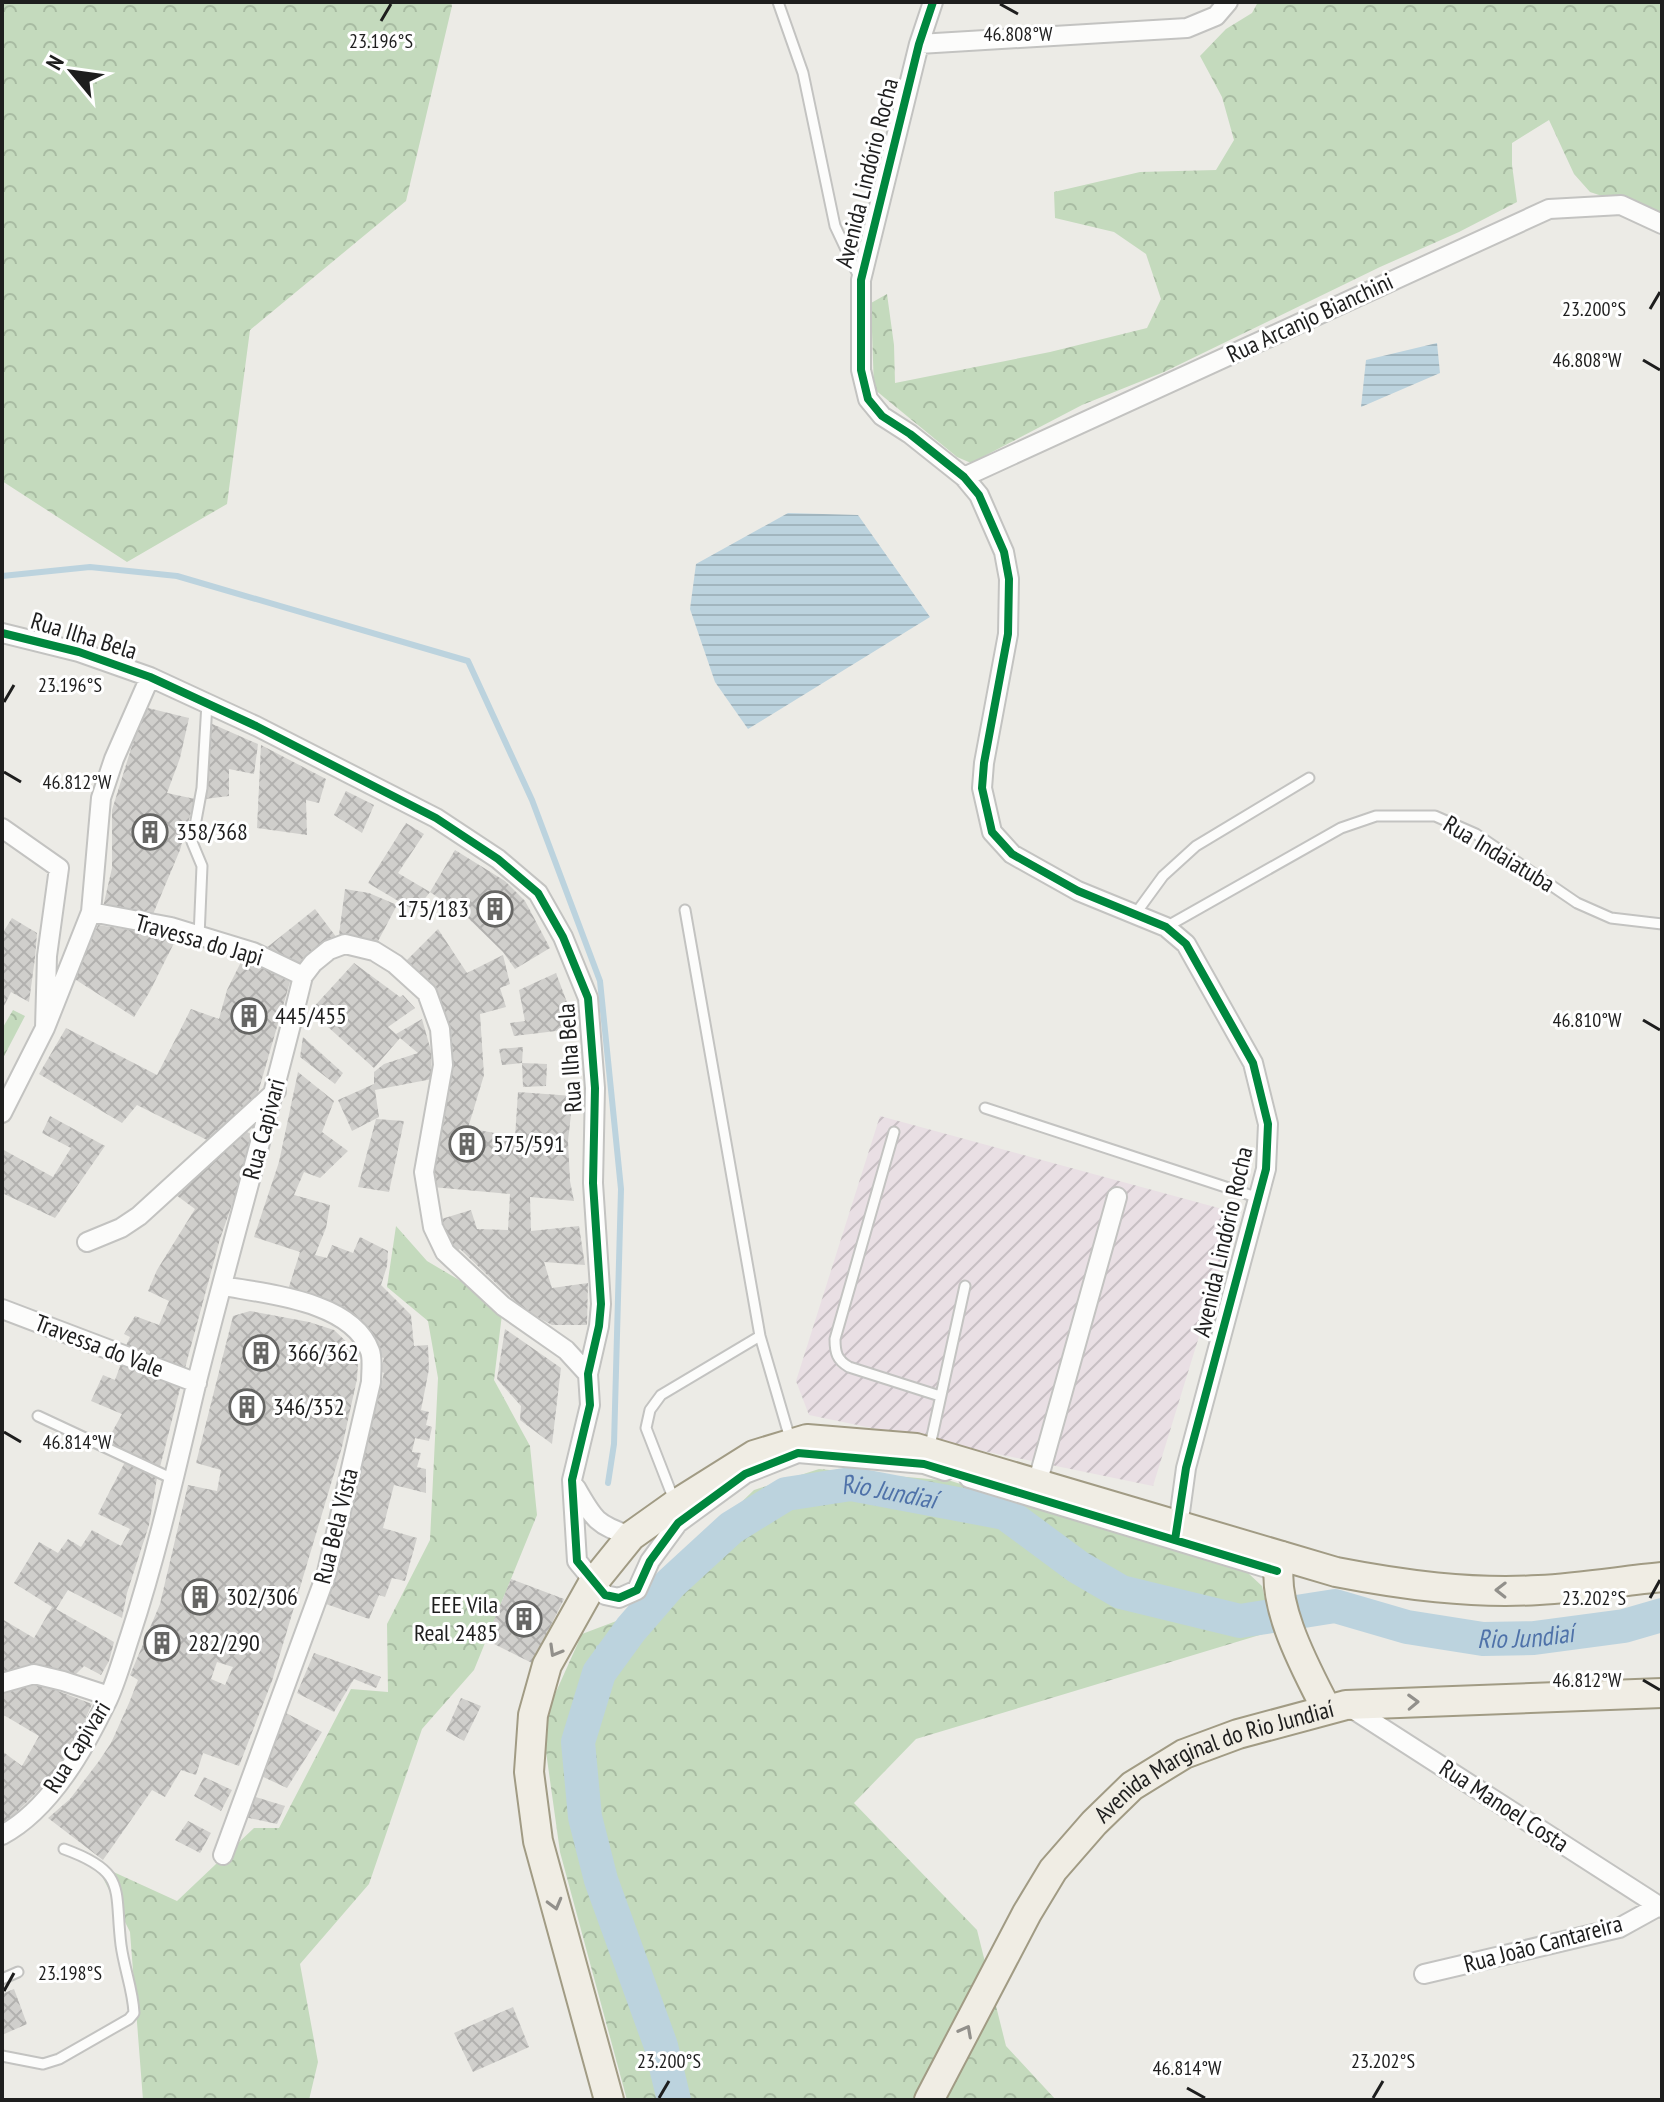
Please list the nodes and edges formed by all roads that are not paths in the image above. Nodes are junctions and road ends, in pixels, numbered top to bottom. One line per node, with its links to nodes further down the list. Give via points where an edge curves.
1 (778, 2): 6 (lane, via 803,73 835,226)
2 (933, 2): 4 (street, Avenida Lindório Rocha)
3 (1228, 2): 4 (street, via 1216,16 1187,28)
4 (919, 44): 6 (street, Avenida Lindório Rocha)
5 (1662, 224): 7 (street, Rua Arcanjo Bianchini, via 1621,205 1549,209)
6 (861, 280): 7 (street, Avenida Lindório Rocha, via 861,370 868,399 882,416)
7 (964, 477): 15 (street, Avenida Lindório Rocha, via 979,495 1004,552 1009,579 1008,634 982,788 992,832 1012,854 1078,891)
8 (2, 633): 9 (street, Rua Ilha Bela)
9 (150, 677): 10 (street, Rua Ilha Bela); 14 (street, via 101,798)
10 (207, 703): 18 (lane, via 202,788 192,842 202,866); 32 (street, Rua Ilha Bela, via 436,818 538,893 588,998 601,1304)
11 (1309, 778): 15 (lane, via 1196,846 1163,876)
12 (3, 830): 20 (street, via 59,868 47,956)
13 (685, 910): 31 (lane)
14 (91, 912): 18 (street, Travessa do Japi); 20 (street)
15 (1136, 913): 17 (street, Avenida Lindório Rocha)
16 (1662, 924): 17 (lane, Rua Indaiatuba, via 1611,918 1577,903 1476,834 1435,816 1376,816 1341,828)
17 (1166, 927): 26 (street, Avenida Lindório Rocha, via 1186,944 1253,1063 1268,1124)
18 (199, 937): 19 (street, Travessa do Japi, via 253,952)
19 (303, 976): 21 (street, Rua Capivari); 32 (street, via 329,950 345,944 374,951 427,993 440,1029 443,1065 424,1172 433,1227 445,1252)
20 (45, 1028): 23 (street)
21 (276, 1091): 27 (street, via 139,1216); 28 (street, Rua Capivari)
22 (985, 1108): 26 (lane)
23 (2, 1113)
24 (894, 1132): 34 (lane, via 835,1352 849,1367)
25 (1117, 1197): 40 (street)
26 (1259, 1198): 43 (street, Avenida Lindório Rocha, via 1186,1468)
27 (87, 1242)
28 (223, 1286): 33 (street, Rua Capivari); 55 (street, Rua Bela Vista, via 300,1301 352,1322 370,1351 371,1382 327,1572)
29 (965, 1286): 34 (lane)
30 (2, 1309): 33 (street, Travessa do Vale)
31 (760, 1336): 36 (lane); 41 (lane, via 661,1395 650,1410 646,1428)
32 (588, 1374): 39 (street, Rua Ilha Bela, via 590,1405)
33 (197, 1383): 38 (street, Rua Capivari)
34 (940, 1396): 37 (lane)
35 (38, 1416): 38 (lane)
36 (790, 1450): 37 (main road, via 807,1439 916,1448); 41 (main road, via 754,1455)
37 (926, 1458): 40 (main road)
38 (173, 1479): 51 (street, Rua Capivari, via 141,1603)
39 (572, 1480): 42 (street); 45 (street, Rua Ilha Bela)
40 (1035, 1491): 43 (main road)
41 (677, 1513): 44 (main road); 48 (street, via 637,1590 619,1598 605,1595)
42 (603, 1527): 44 (street); 45 (street)
43 (1177, 1533): 46 (main road)
44 (631, 1536): 48 (main road)
45 (577, 1555): 48 (street, Rua Ilha Bela)
46 (1279, 1571): 47 (main road, one-way to 46, via 1538,1590 1454,1590 1336,1572); 52 (main road, via 1292,1637)
47 (1662, 1577)
48 (593, 1583): 61 (main road, one-way to 61, via 547,1665 533,1715 529,1772 538,1841)
49 (2, 1683): 51 (street, via 34,1674)
50 (1662, 1693): 52 (main road, Avenida Marginal do Rio Jundiaí, one-way to 50)
51 (109, 1696): 53 (street, Rua Capivari, via 83,1746 48,1795)
52 (1336, 1707): 56 (street, Rua Manoel Costa); 62 (main road, Avenida Marginal do Rio Jundiaí, one-way to 52, via 1053,1870 1132,1786 1184,1754)
53 (2, 1835)
54 (64, 1849): 60 (lane, via 93,1860 118,1894 134,2013 59,2059 43,2064)
55 (223, 1855)
56 (1660, 1907): 58 (street, Rua João Cantareira, via 1619,1928)
57 (18, 1972): 59 (lane)
58 (1424, 1974)
59 (2, 1979)
60 (2, 2056)
61 (609, 2100)
62 (929, 2100)

